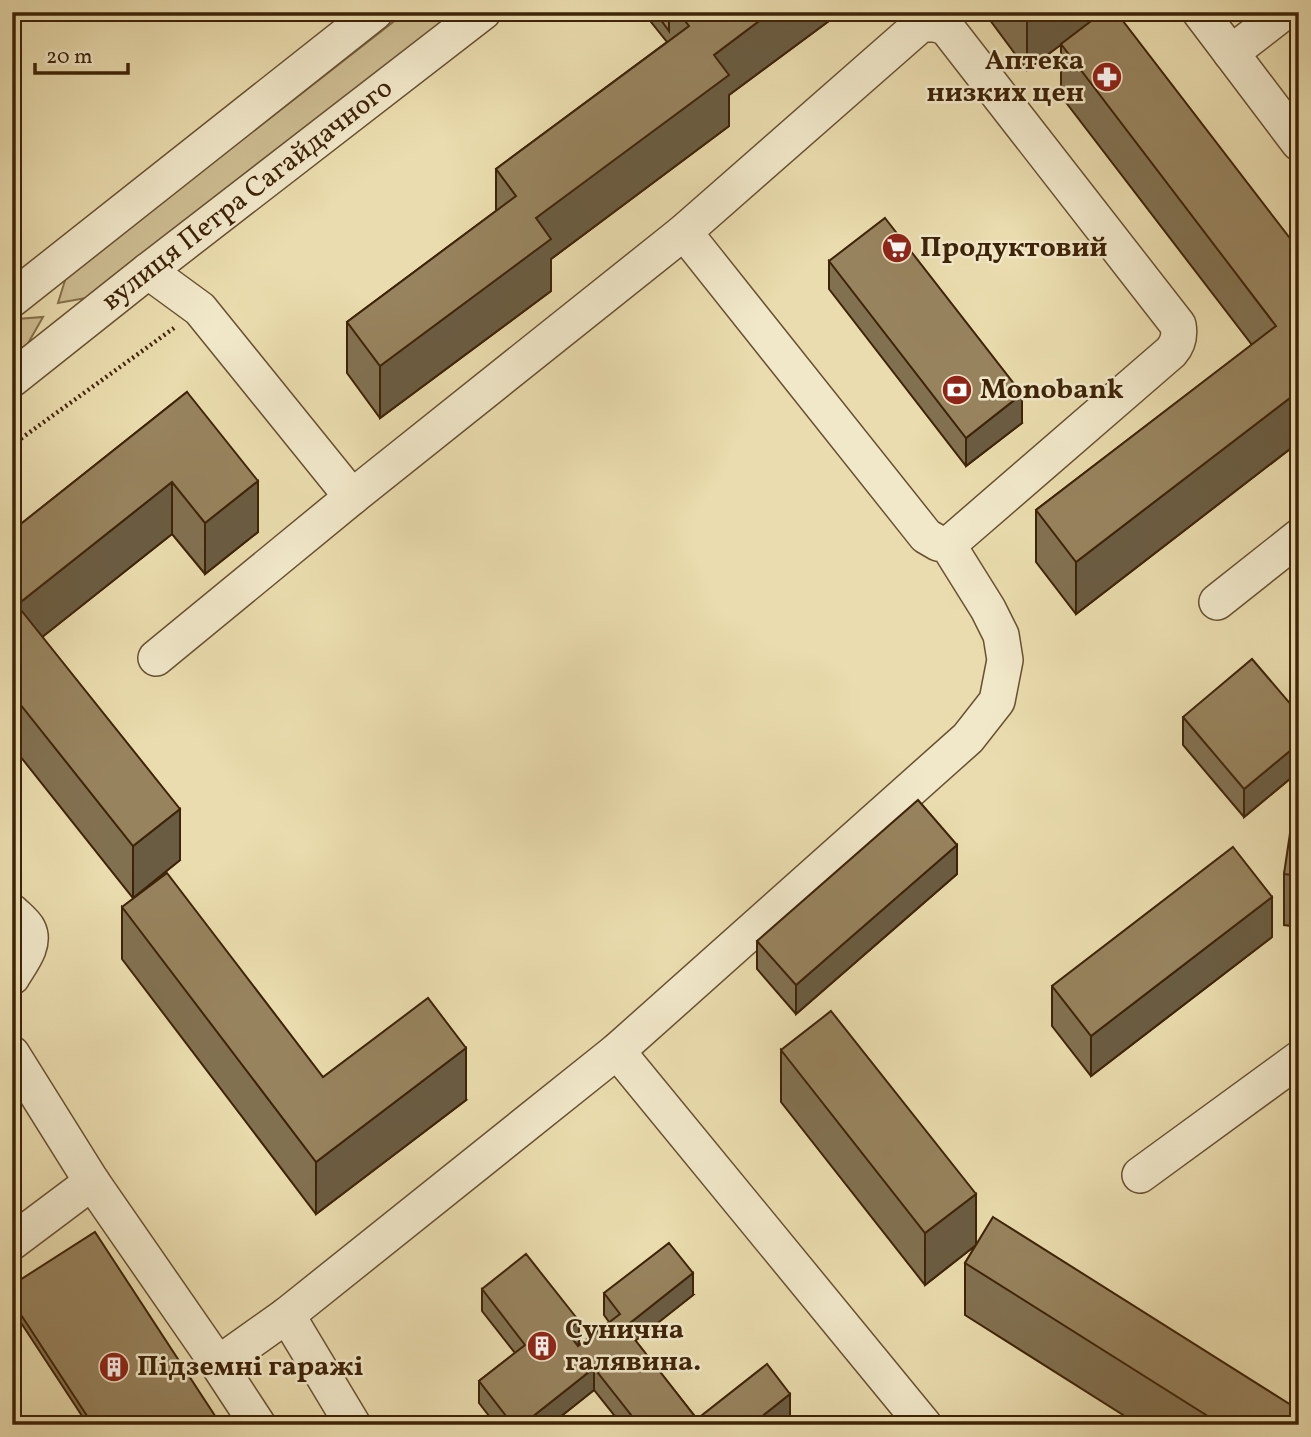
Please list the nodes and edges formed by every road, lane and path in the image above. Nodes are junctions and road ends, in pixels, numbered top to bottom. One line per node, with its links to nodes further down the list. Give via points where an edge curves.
1 (375, 12): 9 (street)
2 (483, 12): 8 (street, вулиця Петра Сагайдачного)
3 (1200, 12): 5 (street)
4 (1284, 12): 5 (street)
5 (1231, 52): 6 (street)
6 (1299, 143)
7 (684, 232): 13 (street); 15 (street, via 926,536); 15 (street, via 921,24 946,27 1180,332 1171,352)
8 (148, 271): 10 (street); 11 (street, вулиця Петра Сагайдачного)
9 (12, 299)
10 (200, 309): 12 (path); 13 (street)
11 (12, 379)
12 (12, 445)
13 (352, 497): 17 (street)
14 (1299, 537): 16 (street)
15 (948, 545): 20 (street, via 1001,635 1005,660 997,701 968,738)
16 (1217, 602)
17 (156, 657)
18 (12, 912): 19 (street, via 30,937)
19 (12, 977)
20 (617, 1051): 26 (street); 30 (street)
21 (12, 1054): 24 (street)
22 (1299, 1059): 23 (street)
23 (1140, 1175)
24 (92, 1182): 25 (street); 27 (street)
25 (12, 1242)
26 (287, 1315): 27 (street); 29 (street)
27 (218, 1364): 28 (street)
28 (258, 1425)
29 (353, 1425)
30 (924, 1425)

